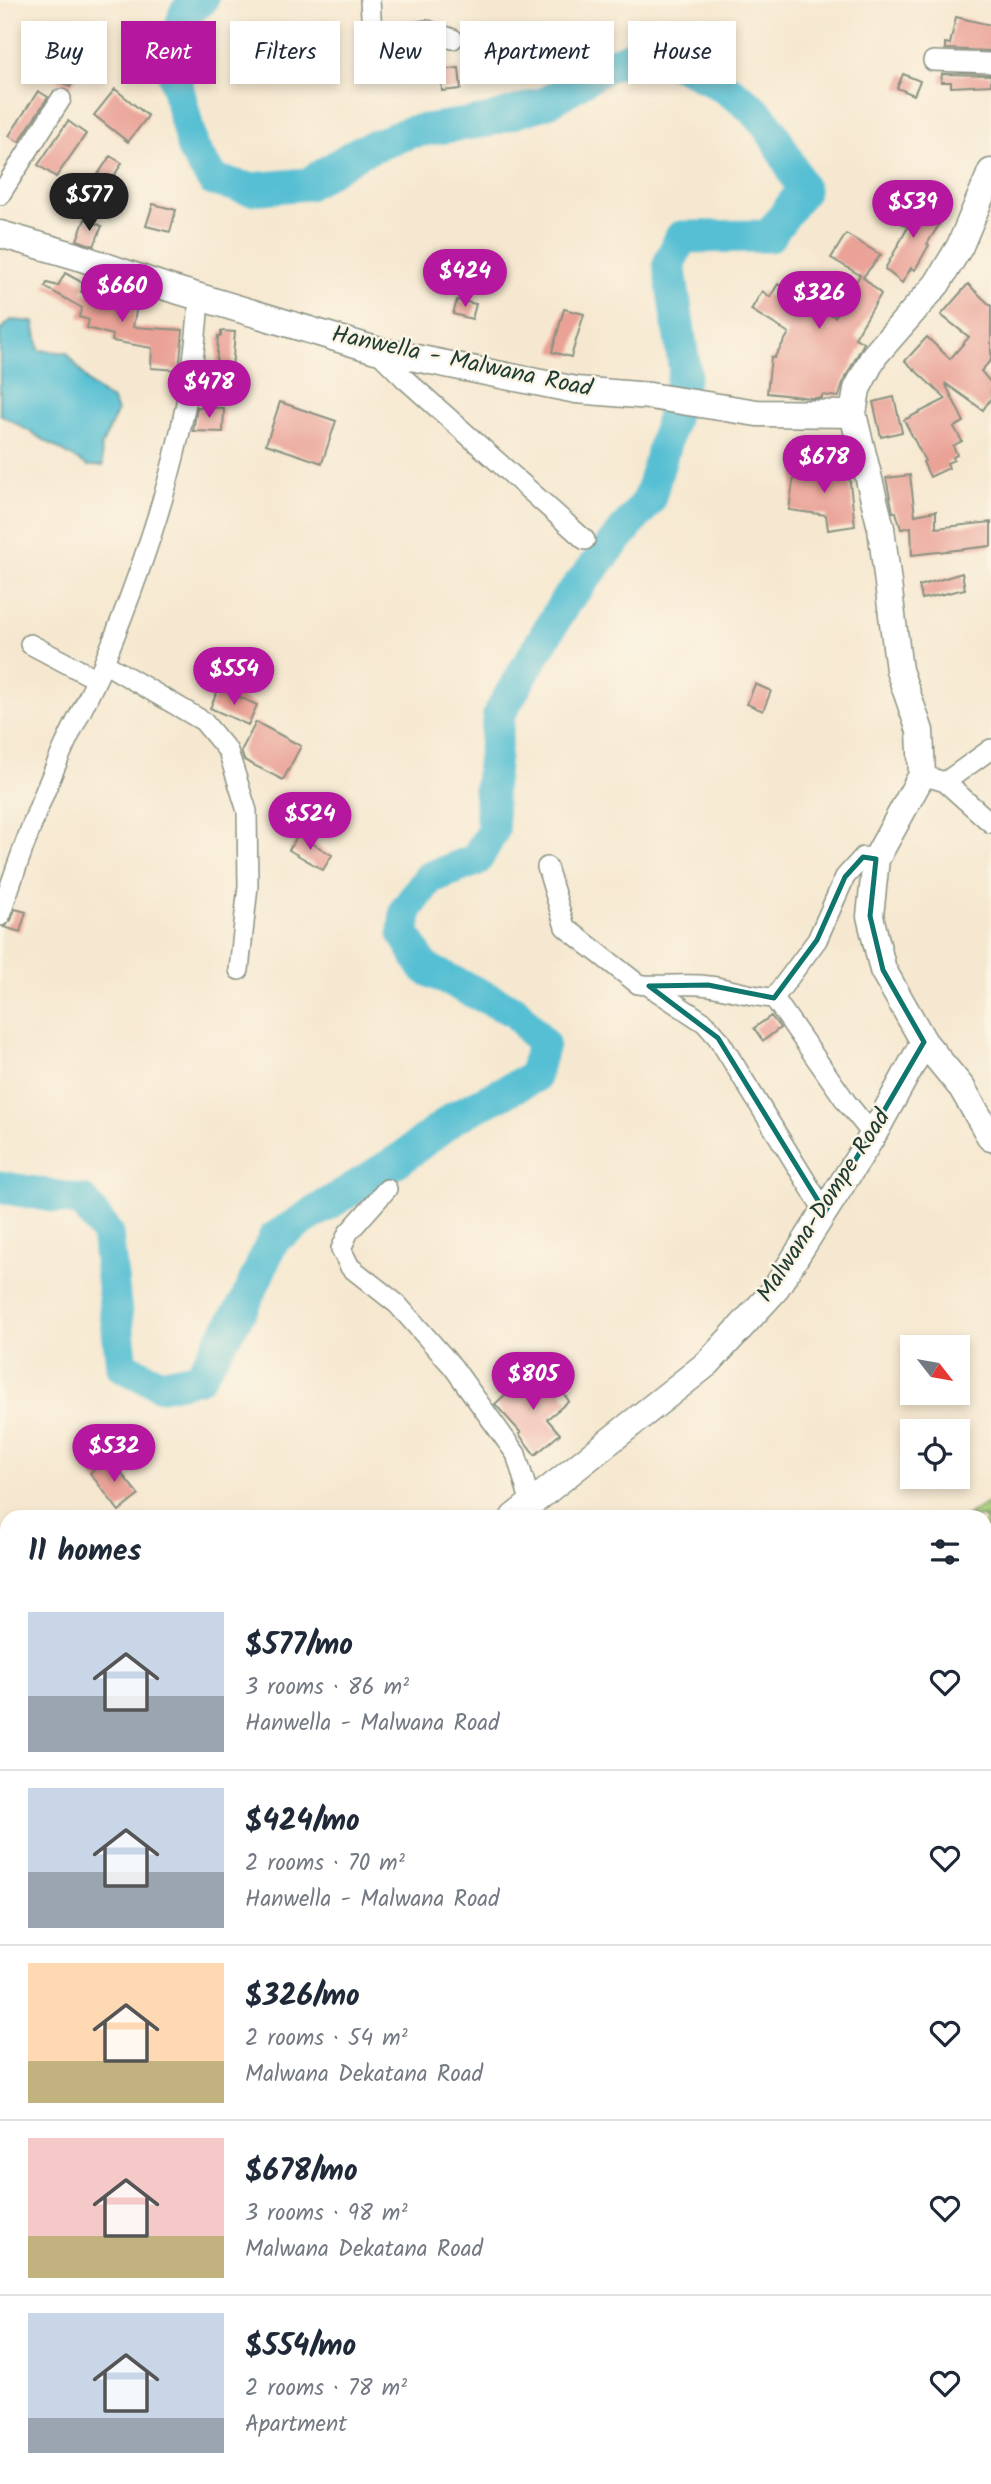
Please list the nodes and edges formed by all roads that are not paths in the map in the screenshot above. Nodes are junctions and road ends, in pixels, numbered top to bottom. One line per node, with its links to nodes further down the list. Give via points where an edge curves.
1 (370, 0): 2 (street, via 372,32 384,36 427,30)
2 (453, 39)
3 (933, 61): 4 (street)
4 (991, 63)
5 (61, 99): 7 (street)
6 (991, 173): 11 (street, via 960,246 937,284 874,356 857,388)
7 (0, 195)
8 (0, 234): 9 (street, Hanwella - Malwana Road)
9 (199, 296): 10 (street, Hanwella - Malwana Road); 14 (street, via 197,344 182,423 144,560)
10 (376, 350): 11 (street, Hanwella - Malwana Road, via 576,390 757,413); 12 (street)
11 (853, 414): 16 (street, via 881,528 899,670)
12 (585, 540)
13 (30, 644): 14 (street)
14 (100, 671): 20 (street, via 26,836); 21 (street, via 203,721 228,751 247,811 248,886)
15 (991, 749): 16 (street)
16 (933, 779): 17 (street); 18 (street)
17 (991, 823)
18 (876, 859): 23 (street, via 863,857 845,877 817,940); 24 (street, via 870,916 883,970)
19 (547, 867): 22 (street, via 565,927 638,984)
20 (0, 916)
21 (239, 970)
22 (649, 986): 23 (street, via 708,985); 28 (street, via 705,1023 718,1038)
23 (774, 998): 25 (street)
24 (924, 1042): 25 (street, Malwana-Dompe Road); 26 (street, via 962,1088)
25 (873, 1135): 28 (street, Malwana-Dompe Road)
26 (991, 1138)
27 (387, 1189): 29 (street, via 348,1233 341,1249 350,1267 397,1304 453,1367 516,1454)
28 (825, 1212): 30 (street, Malwana-Dompe Road, via 774,1291 708,1363)
29 (527, 1510)
30 (532, 1510)

